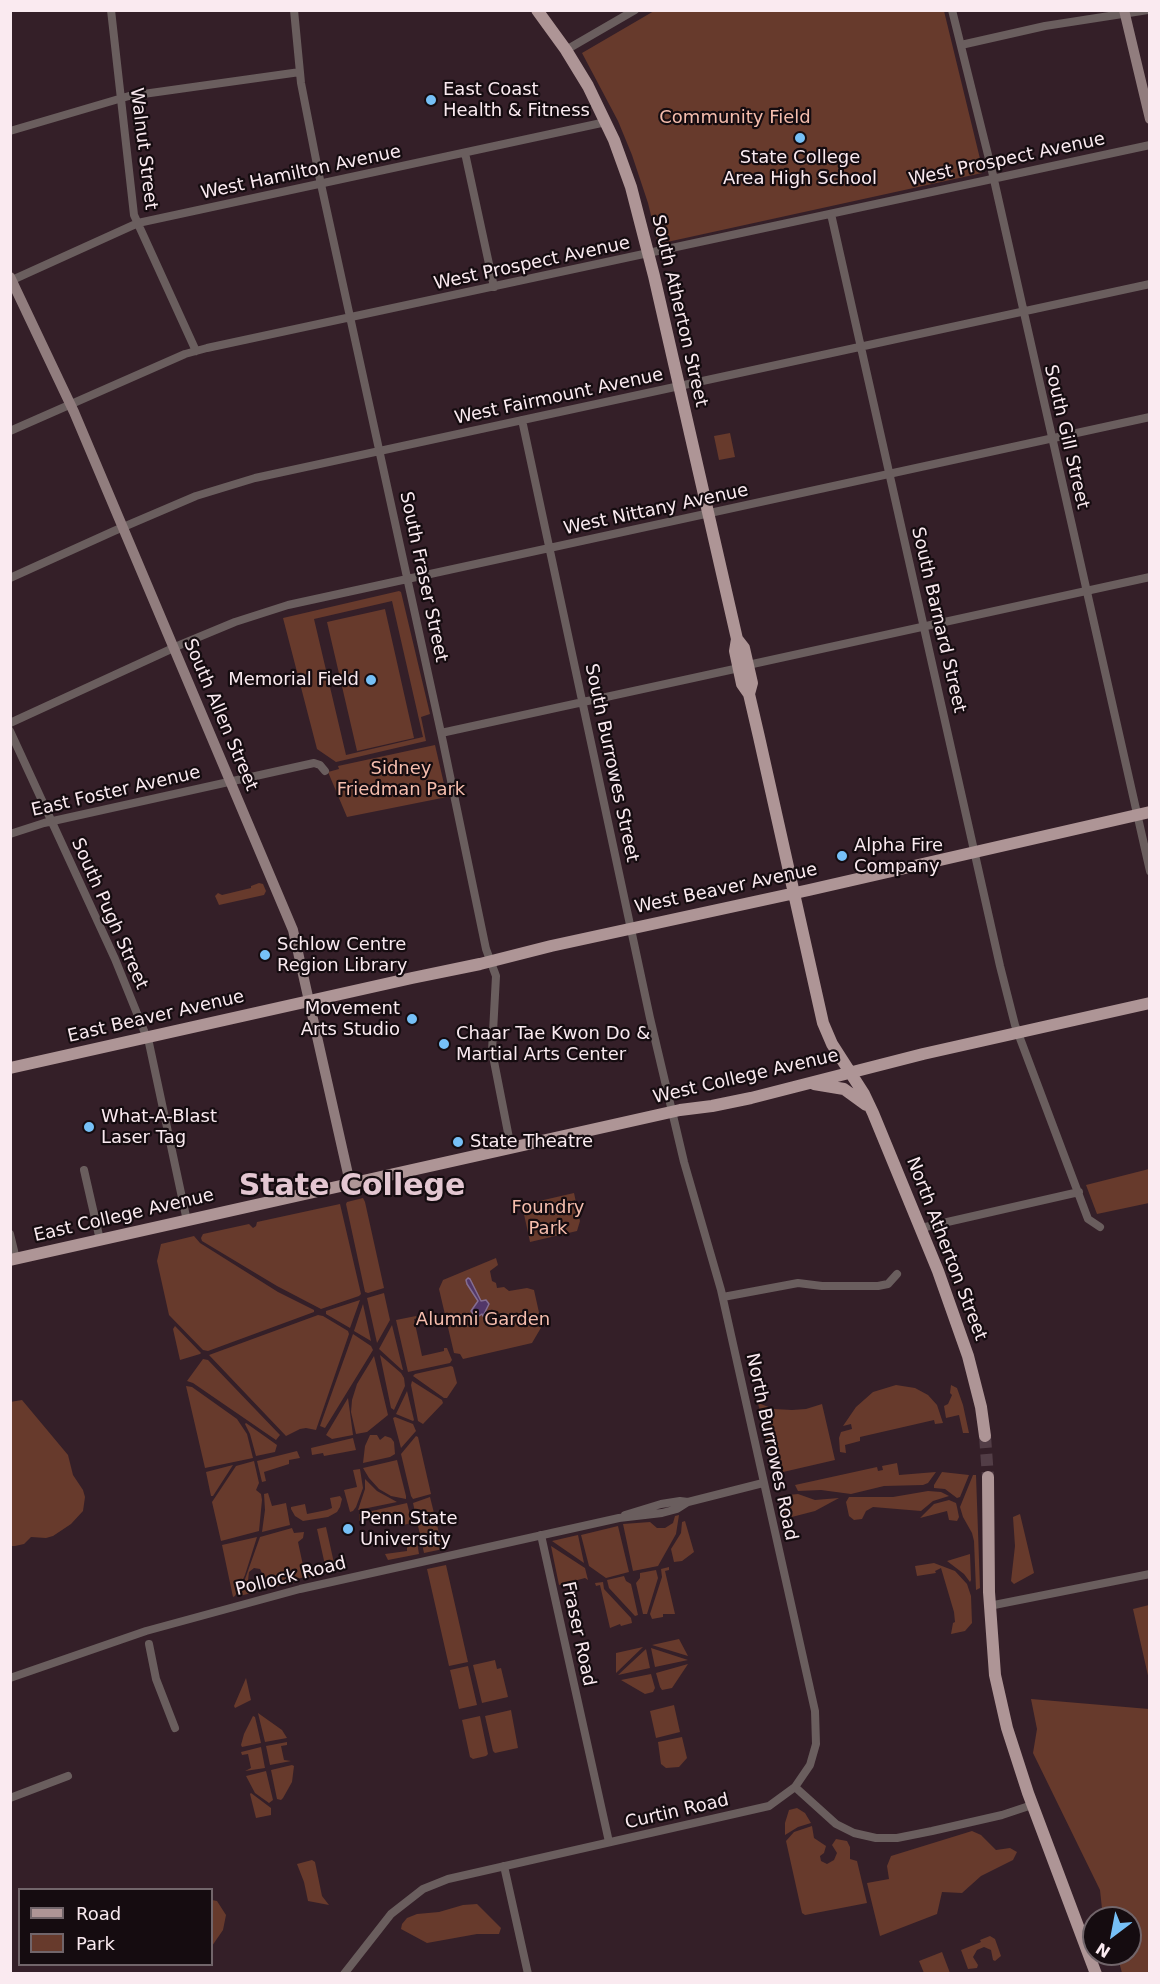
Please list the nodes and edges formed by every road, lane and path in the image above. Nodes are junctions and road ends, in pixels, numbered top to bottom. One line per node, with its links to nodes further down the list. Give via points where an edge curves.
1 (111, 10): 11 (street, Walnut Street)
2 (294, 10): 10 (street, South Fraser Street)
3 (537, 10): 9 (main road, South Atherton Street)
4 (635, 10): 9 (street)
5 (952, 10): 8 (street, South Gill Street)
6 (1148, 10): 7 (street)
7 (1125, 12): 8 (street); 12 (street)
8 (961, 45): 17 (street, South Gill Street)
9 (566, 50): 13 (main road, South Atherton Street)
10 (300, 72): 11 (street); 18 (street, South Fraser Street)
11 (121, 98): 14 (street); 20 (street, Walnut Street)
12 (1149, 119)
13 (606, 122): 16 (street, West Hamilton Avenue); 21 (main road, South Atherton Street, via 631,187)
14 (10, 132)
15 (1149, 145): 17 (street, West Prospect Avenue)
16 (465, 153): 18 (street, West Hamilton Avenue); 24 (street)
17 (993, 179): 19 (street, West Prospect Avenue); 25 (street, South Gill Street)
18 (321, 184): 20 (street, West Hamilton Avenue); 26 (street, South Fraser Street)
19 (831, 214): 21 (street, West Prospect Avenue); 27 (street, South Barnard Street)
20 (138, 224): 22 (street, West Hamilton Avenue); 28 (street, Walnut Street)
21 (648, 254): 24 (street, West Prospect Avenue); 29 (main road, South Atherton Street)
22 (11, 280): 30 (street, South Allen Street)
23 (1149, 284): 25 (street, West Fairmount Avenue)
24 (494, 287): 26 (street, West Prospect Avenue)
25 (1023, 311): 27 (street, West Fairmount Avenue); 34 (street, South Gill Street)
26 (352, 318): 28 (street, West Prospect Avenue); 35 (street, South Fraser Street)
27 (861, 346): 29 (street, West Fairmount Avenue); 36 (street, South Barnard Street)
28 (196, 351): 30 (street, West Prospect Avenue)
29 (678, 386): 32 (street, West Fairmount Avenue); 37 (main road, South Atherton Street)
30 (70, 404): 33 (street, West Prospect Avenue); 38 (street, South Allen Street)
31 (1149, 417): 34 (street, West Nittany Avenue)
32 (522, 420): 35 (street, West Fairmount Avenue); 39 (street, South Burrowes Street)
33 (10, 431)
34 (1052, 439): 36 (street, West Nittany Avenue); 43 (street, South Gill Street)
35 (380, 451): 38 (street, West Fairmount Avenue, via 255,478); 42 (street, South Fraser Street)
36 (890, 474): 37 (street, West Nittany Avenue); 44 (street, South Barnard Street)
37 (707, 514): 39 (street, West Nittany Avenue); 46 (main road, South Atherton Street, via 737,639 735,651)
38 (122, 527): 41 (street, West Fairmount Avenue); 45 (street, South Allen Street)
39 (550, 548): 42 (street, West Nittany Avenue); 47 (street, South Burrowes Street)
40 (1149, 577): 43 (street)
41 (10, 578)
42 (408, 579): 45 (street, West Nittany Avenue, via 280,608); 50 (street, South Fraser Street)
43 (1086, 592): 44 (street); 54 (street, South Gill Street)
44 (925, 627): 46 (street); 57 (street, South Barnard Street)
45 (174, 648): 48 (street, West Nittany Avenue); 52 (street, South Allen Street)
46 (743, 667): 47 (street); 59 (main road, South Atherton Street, via 742,684 749,694)
47 (583, 702): 50 (street); 60 (street, South Burrowes Street)
48 (10, 723)
49 (10, 731): 55 (street, South Pugh Street)
50 (441, 733): 61 (street, South Fraser Street)
51 (325, 771): 52 (street, East Foster Avenue, via 314,763)
52 (229, 781): 55 (street, East Foster Avenue); 62 (street, South Allen Street, via 293,930)
53 (1149, 812): 54 (main road, West Beaver Avenue)
54 (1137, 814): 57 (main road, West Beaver Avenue); 58 (street, South Gill Street)
55 (51, 821): 56 (street, East Foster Avenue); 65 (street, South Pugh Street)
56 (10, 834)
57 (975, 851): 59 (main road, West Beaver Avenue); 64 (street, South Barnard Street)
58 (1149, 871)
59 (794, 893): 60 (main road, West Beaver Avenue); 67 (main road, South Atherton Street, via 823,1023)
60 (631, 928): 61 (main road, West Beaver Avenue); 69 (street, South Burrowes Street)
61 (491, 962): 62 (main road, West Beaver Avenue); 71 (street, South Fraser Street, via 497,980 492,1051)
62 (310, 1002): 65 (main road, East Beaver Avenue); 73 (street, South Allen Street)
63 (1149, 1003): 64 (main road, West College Avenue)
64 (1018, 1033): 67 (main road, West College Avenue); 74 (street, South Barnard Street)
65 (147, 1038): 66 (main road, East Beaver Avenue); 75 (street, South Pugh Street)
66 (10, 1068)
67 (853, 1077): 68 (main road, West College Avenue); 70 (main road, North Atherton Street)
68 (801, 1084): 69 (main road, West College Avenue); 70 (main road, via 844,1089)
69 (672, 1112): 71 (main road, West College Avenue); 82 (street, North Burrowes Road)
70 (873, 1113): 77 (main road, North Atherton Street)
71 (511, 1148): 73 (main road, West College Avenue)
72 (84, 1170): 79 (street)
73 (350, 1183): 75 (main road, East College Avenue)
74 (1079, 1192): 76 (street, South Barnard Street, via 1088,1219); 77 (street)
75 (187, 1221): 79 (main road, East College Avenue)
76 (1100, 1227)
77 (921, 1228): 83 (main road, North Atherton Street, via 968,1356)
78 (10, 1234): 80 (street)
79 (100, 1240): 80 (main road, East College Avenue)
80 (13, 1260)
81 (897, 1274): 82 (street, via 888,1284 878,1286 798,1283)
82 (723, 1298): 85 (street, North Burrowes Road)
83 (985, 1436)
84 (988, 1478): 88 (main road)
85 (763, 1484): 86 (street, Pollock Road, via 688,1502 661,1504 619,1518); 93 (street, North Burrowes Road, via 817,1727 812,1759)
86 (541, 1535): 90 (street, Pollock Road, via 240,1605 146,1631); 96 (street, Fraser Road)
87 (1149, 1574): 88 (street)
88 (989, 1606): 95 (main road, via 995,1675)
89 (149, 1644): 91 (street, via 156,1679)
90 (10, 1678)
91 (175, 1728)
92 (68, 1776): 94 (street)
93 (795, 1787): 95 (street, via 836,1824 876,1838 932,1831); 96 (street, Curtin Road, via 759,1809)
94 (10, 1798)
95 (1032, 1805): 100 (main road)
96 (609, 1842): 97 (street, Curtin Road)
97 (504, 1866): 98 (street, Curtin Road, via 434,1883 414,1894 388,1917); 99 (street)
98 (344, 1974)
99 (528, 1974)
100 (1096, 1974)

